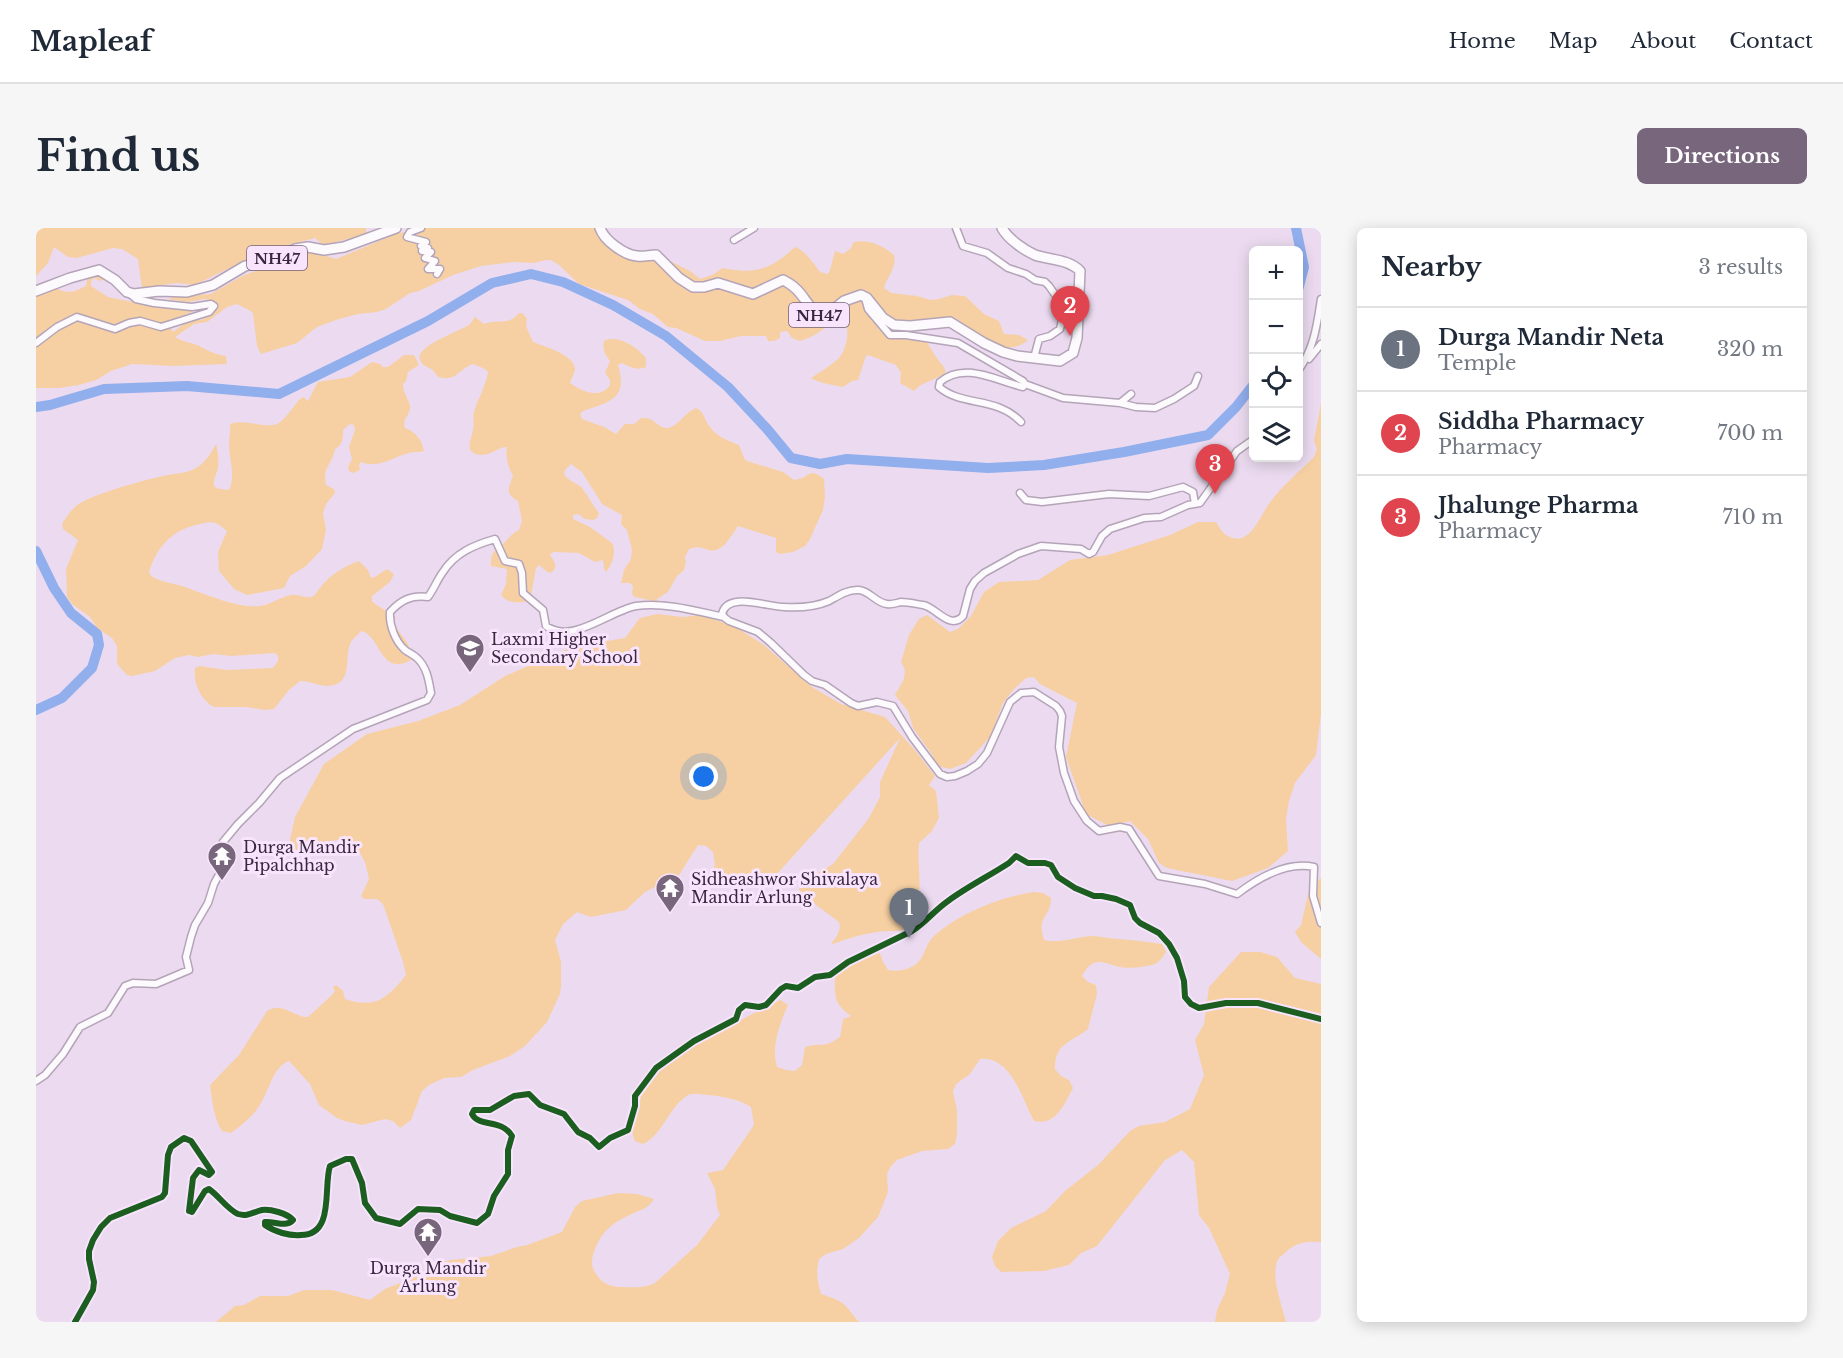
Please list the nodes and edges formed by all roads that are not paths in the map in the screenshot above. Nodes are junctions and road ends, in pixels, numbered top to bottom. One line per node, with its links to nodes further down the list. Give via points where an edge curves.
1 (396, 228): 10 (highway, NH47, via 344,247 295,249 278,258 245,266 213,285 187,292)
2 (421, 228): 8 (street, via 407,237 426,242 421,246 428,249 422,251 431,252 425,258 435,261 428,269 440,269)
3 (600, 228): 11 (highway, NH47, via 604,237 624,252 656,255 693,287 718,283 753,294 783,280 796,288 819,315 827,315 844,301)
4 (754, 228): 7 (street)
5 (956, 228): 15 (street, via 963,246 1045,282 1056,296 1062,320 1060,329 1039,339)
6 (1002, 228): 15 (highway, NH47, via 1034,254 1074,265 1080,271 1073,353 1060,361)
7 (734, 240)
8 (437, 274)
9 (36, 291): 10 (highway, via 99,270)
10 (127, 292): 13 (street, via 136,299 154,303 214,306 209,312 161,327 140,321 115,329 77,317)
11 (864, 297): 15 (highway, NH47, via 894,325 950,322 997,350); 19 (street, via 868,309 890,335 958,344)
12 (1321, 299): 16 (street, via 1314,339)
13 (36, 343)
14 (1321, 344): 17 (street)
15 (1034, 358)
16 (1303, 363)
17 (1303, 366)
18 (1198, 376): 21 (street, via 1194,386 1155,408)
19 (1025, 384): 21 (street, via 1063,398); 22 (street, via 1023,387 969,373 945,378 939,387 946,393 997,406)
20 (1131, 394): 21 (street)
21 (1120, 403)
22 (1021, 422)
23 (1249, 443): 25 (street, via 1237,451 1200,503)
24 (1020, 493): 25 (street, via 1026,500 1042,502 1088,496 1149,496 1184,487 1193,492)
25 (1195, 504): 26 (street, via 1110,529 1089,554 1081,549 1041,546 1018,554 975,581 961,620 940,616 927,605 882,603 859,590 802,608 738,600 723,608)
26 (724, 617): 27 (street, via 758,632 804,675 851,703 893,706 940,774 947,777 978,764 1010,702 1021,693 1034,692 1060,711 1059,747 1065,773 1074,801 1098,831 1129,829 1159,876 1237,894 1288,867 1314,867 1313,896); 29 (street, via 658,605 634,607 574,631 552,631 546,626 543,610 523,593 519,564 505,561 495,539 454,557 428,597 407,598 390,612 399,643 424,667 431,693 427,700 353,729 280,778 223,842 221,871 191,937 186,957 189,970 156,984 133,983 125,987 108,1013 80,1027 63,1054)
27 (1321, 922)
28 (1321, 1019): 30 (street, via 1258,1004 1226,1003 1199,1008 1191,1004 1185,997 1184,981 1169,944 1135,918 1130,905 1087,894 1058,878 1050,865 1028,863 1016,856 934,911 912,931 830,975 815,977 798,988 786,986 766,1005 745,1005 736,1019 694,1041 656,1068 635,1096 628,1130 599,1147 578,1132 564,1114 540,1105 528,1094 514,1096 490,1110 474,1110 474,1119 497,1124 512,1136 508,1174 488,1214 477,1223 440,1210 418,1209 400,1224 376,1218 365,1203 352,1159 330,1166 322,1223 310,1235 298,1236 265,1225 290,1223 293,1220 286,1215 265,1210 247,1216 239,1214 209,1189 192,1212 189,1210 193,1178 199,1170 212,1173 191,1141 184,1138 171,1147 168,1155 162,1197 110,1218 93,1240 89,1259 93,1290)
29 (36, 1081)
30 (75, 1322)

